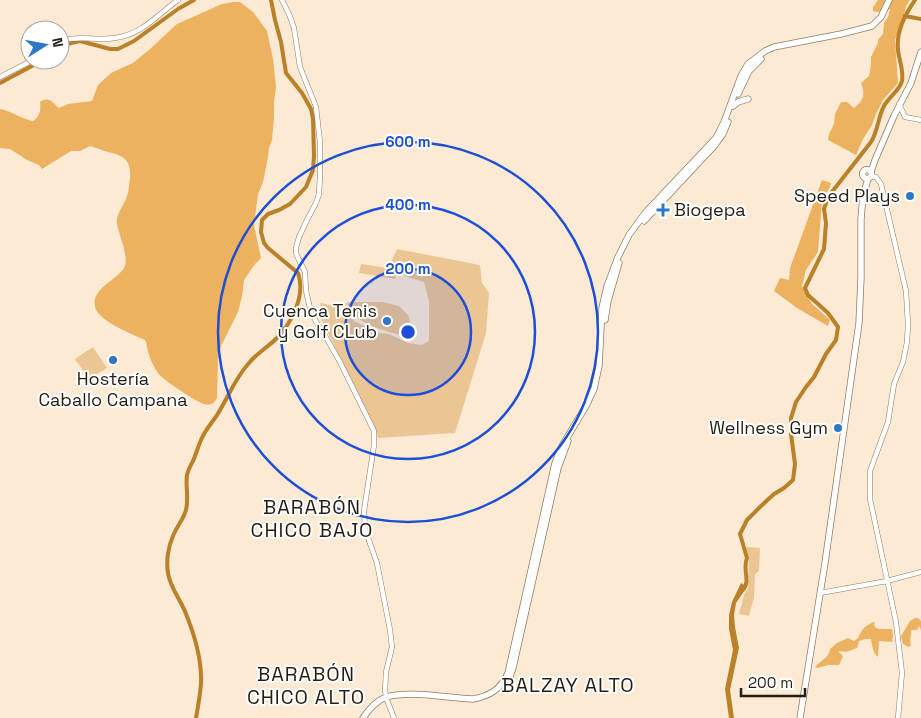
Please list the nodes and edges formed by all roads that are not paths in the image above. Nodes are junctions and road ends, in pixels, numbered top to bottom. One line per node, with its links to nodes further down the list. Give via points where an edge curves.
1 (178, 0): 4 (street, via 136,32 103,39)
2 (282, 0): 18 (street, via 294,28 300,67 316,107 320,142 319,194 298,237 296,253 305,272 312,312 340,362 374,436 364,519 377,563 390,630 392,647 386,672)
3 (889, 0): 5 (main road, via 881,17 872,26)
4 (70, 39)
5 (799, 42): 11 (main road, via 768,53 757,62 749,71); 17 (main road, via 774,47 748,64 716,138 646,212 618,257 602,308 596,380 555,463)
6 (921, 52): 10 (main road, via 911,83)
7 (20, 67): 8 (street)
8 (0, 77)
9 (748, 99): 11 (main road)
10 (899, 104): 12 (street, via 904,118); 13 (main road)
11 (733, 106): 17 (main road, via 719,140 646,218 621,258 605,316 600,377 594,396 560,461)
12 (921, 120)
13 (868, 175): 15 (street, via 876,177 881,184 906,291 908,324 906,352 894,384 888,422 870,474 870,499); 16 (main road, via 863,196 859,322)
14 (921, 572): 15 (street)
15 (887, 580): 16 (street); 22 (street, via 902,673)
16 (821, 593): 21 (main road)
17 (517, 641): 18 (main road, via 505,679 484,697 407,694)
18 (386, 699): 19 (main road, via 373,705); 20 (street)
19 (365, 718)
20 (394, 718)
21 (802, 718)
22 (898, 718)

